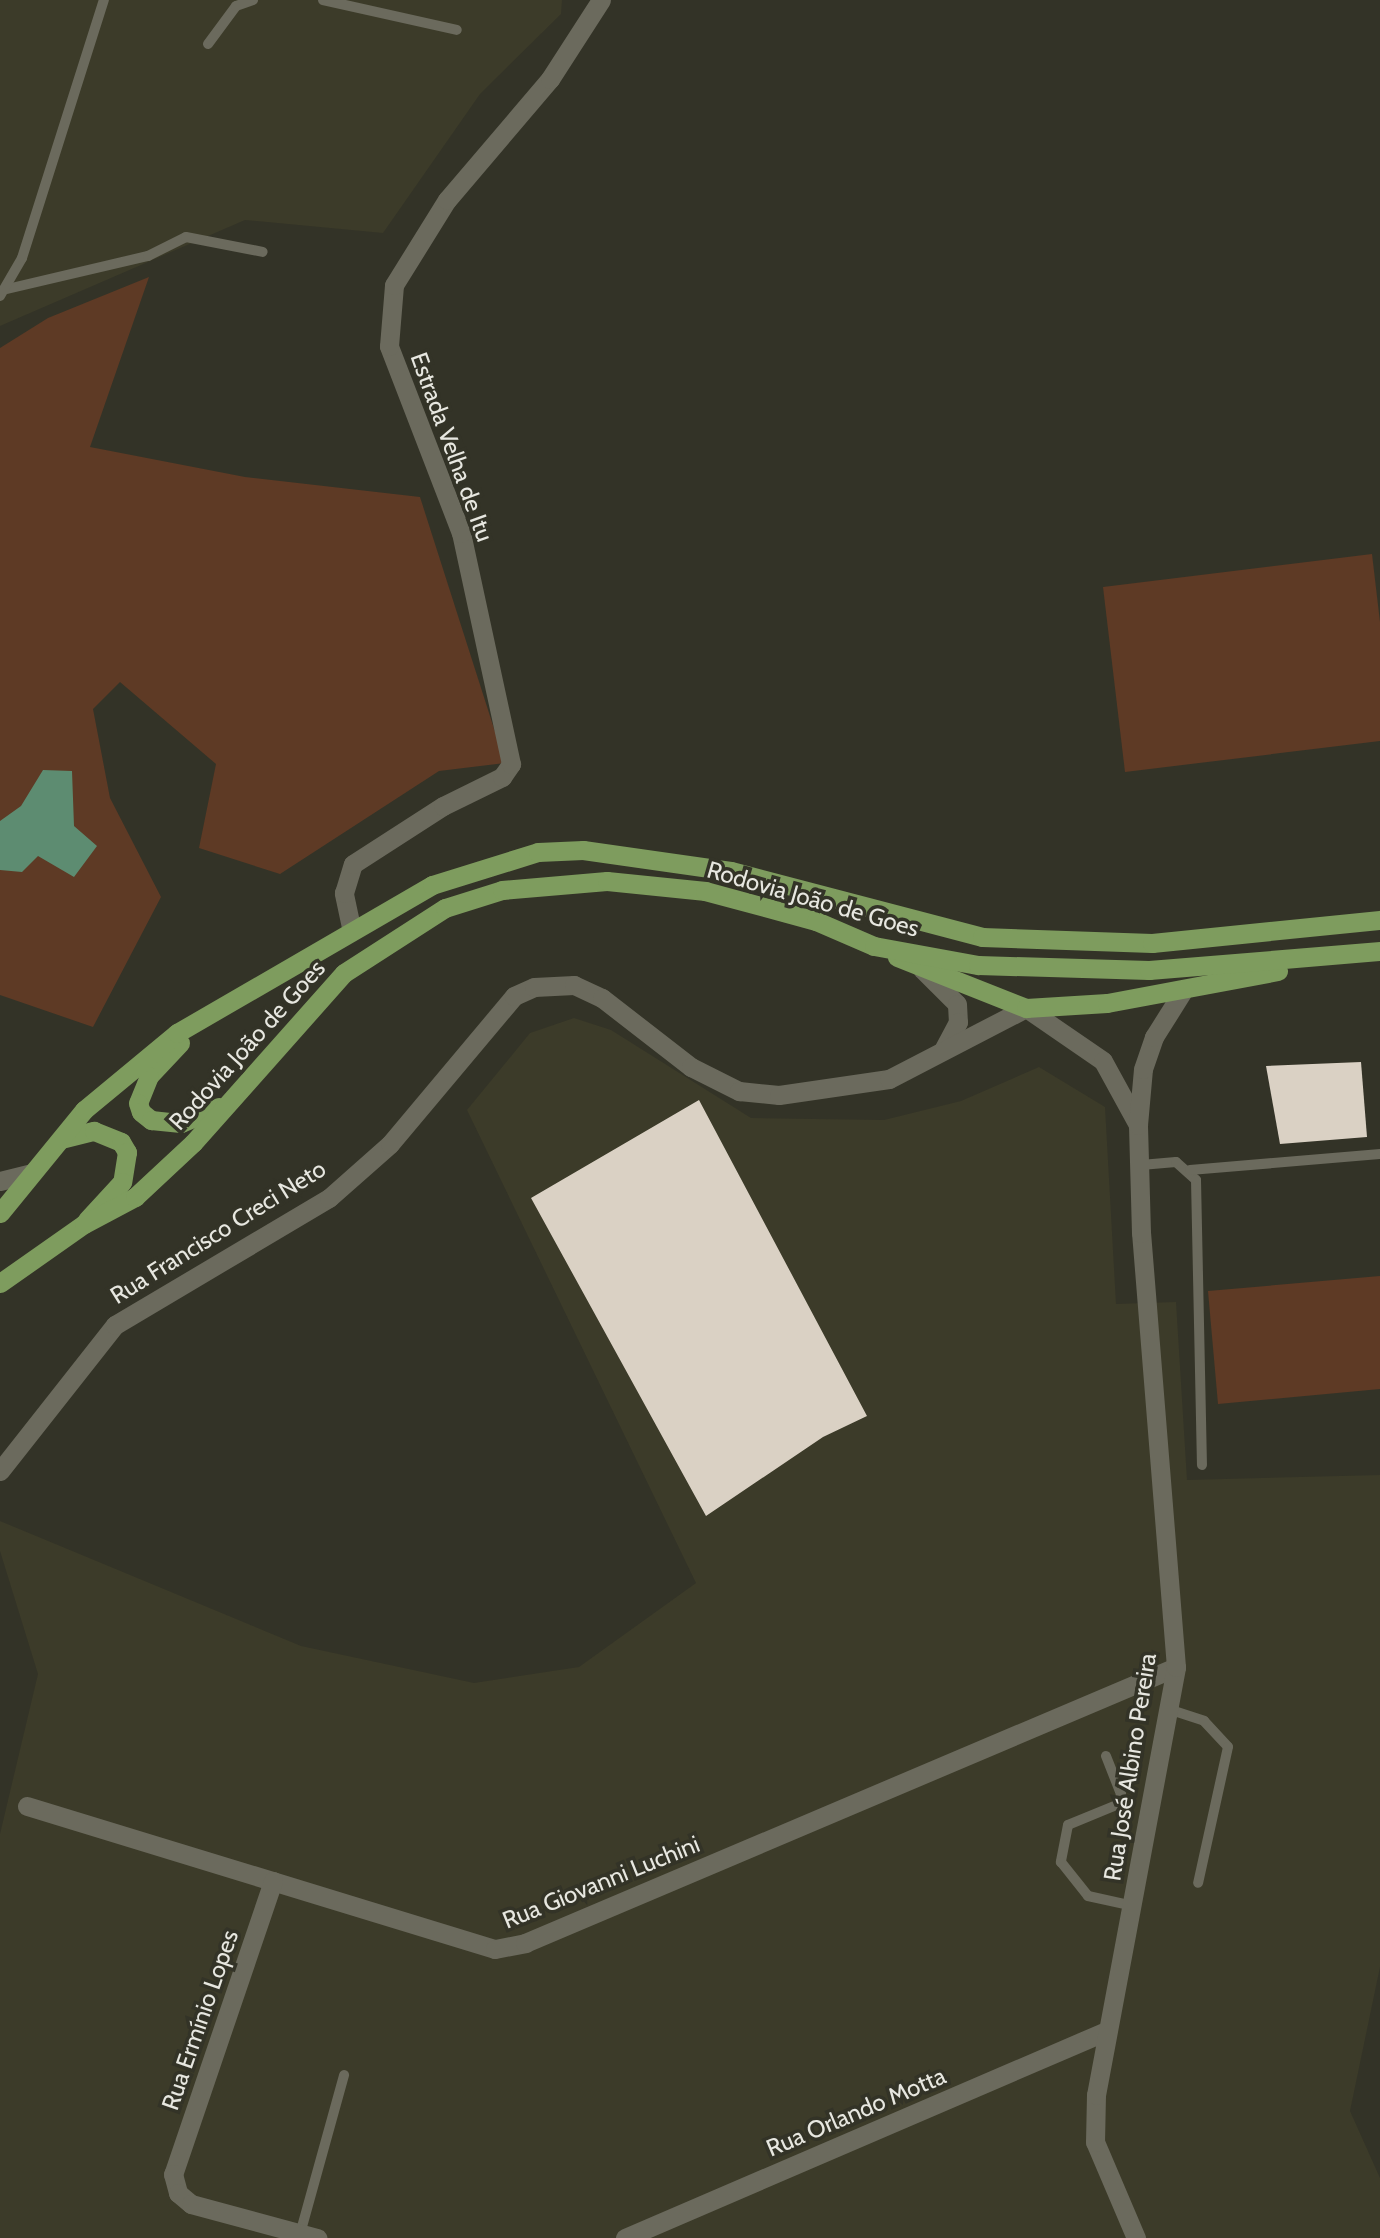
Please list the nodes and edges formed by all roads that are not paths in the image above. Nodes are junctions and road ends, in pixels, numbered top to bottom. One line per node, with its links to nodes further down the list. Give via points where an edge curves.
1 (104, 0): 8 (lane)
2 (253, 0): 6 (lane, via 236,6)
3 (323, 0): 5 (lane)
4 (601, 0): 10 (street, Estrada Velha de Itu, via 550,79 447,200 394,285 387,315 394,367 461,533 511,764 502,777 443,806 353,864 344,893)
5 (457, 30)
6 (208, 44)
7 (263, 252): 8 (lane, via 186,237 148,256)
8 (4, 292)
9 (1380, 920): 10 (highway, Rodovia João de Goes, via 1152,943 982,937 731,871 583,850 488,862)
10 (351, 927): 17 (highway, Rodovia João de Goes)
11 (874, 946): 13 (highway, Rodovia João de Goes, via 978,965 1053,968 1149,970); 14 (highway); 19 (highway, Rodovia João de Goes, via 816,920 705,891 607,881 502,890 445,908 344,973)
12 (1380, 951): 13 (highway, Rodovia João de Goes)
13 (1344, 957): 15 (highway)
14 (922, 969): 16 (highway); 18 (street, via 957,1004 958,1022)
15 (1183, 991): 16 (highway); 20 (street, Rua José Albino Pereira, via 1154,1037)
16 (1026, 1007): 18 (street, Rua Francisco Creci Neto); 20 (street, Rua José Albino Pereira, via 1103,1060)
17 (216, 1012): 19 (highway, via 168,1053 138,1103 151,1120 164,1124 201,1116); 21 (highway, Rodovia João de Goes, via 118,1077)
18 (943, 1050): 31 (street, Rua Francisco Creci Neto, via 889,1079 818,1092 739,1091 691,1067 603,998 575,985 524,991 496,1011 390,1144 329,1198 115,1325)
19 (229, 1102): 28 (highway, Rodovia João de Goes, via 135,1197)
20 (1138, 1125): 23 (street, Rua José Albino Pereira)
21 (61, 1139): 25 (highway, Rodovia João de Goes); 28 (highway, via 94,1131 121,1142 127,1152 122,1182)
22 (1380, 1154): 24 (lane)
23 (1141, 1165): 24 (lane, via 1176,1162); 32 (street, Rua José Albino Pereira)
24 (1190, 1170): 30 (lane, via 1196,1180)
25 (32, 1173): 26 (street); 27 (highway, Rodovia João de Goes)
26 (0, 1181)
27 (0, 1213)
28 (84, 1224): 29 (highway, Rodovia João de Goes)
29 (0, 1283)
30 (1202, 1465)
31 (0, 1471)
32 (1176, 1667): 33 (street, Rua José Albino Pereira); 36 (street, Rua Giovanni Luchini, via 525,1943 495,1949 468,1943)
33 (1168, 1709): 37 (lane, via 1204,1721 1228,1747); 38 (street, Rua José Albino Pereira)
34 (1106, 1756): 38 (lane, via 1121,1794 1119,1804 1068,1825 1061,1861 1088,1896)
35 (27, 1806): 36 (street, Rua Giovanni Luchini)
36 (273, 1881): 41 (street, Rua Ermínio Lopes, via 173,2174 178,2193 191,2203)
37 (1198, 1883)
38 (1133, 1906): 39 (street, Rua José Albino Pereira)
39 (1106, 2031): 42 (street, Rua Orlando Motta); 43 (street, Rua José Albino Pereira, via 1095,2142)
40 (344, 2076): 41 (lane)
41 (309, 2236)
42 (625, 2238)
43 (1136, 2238)

